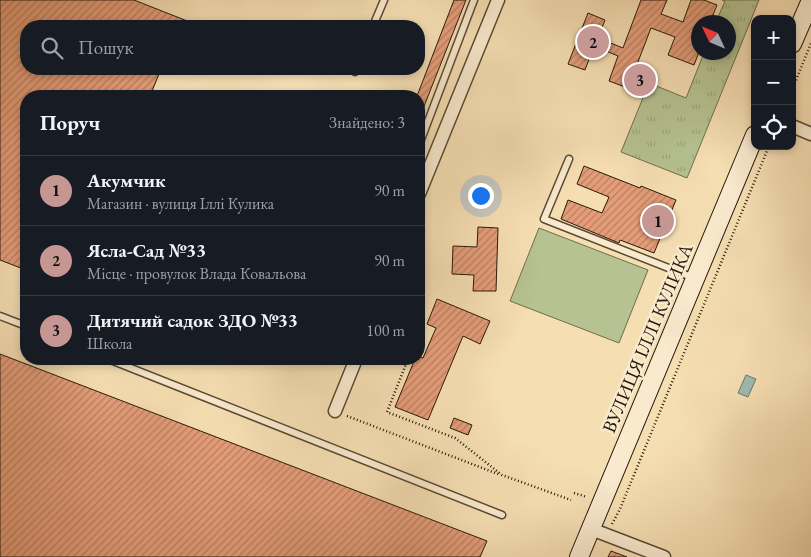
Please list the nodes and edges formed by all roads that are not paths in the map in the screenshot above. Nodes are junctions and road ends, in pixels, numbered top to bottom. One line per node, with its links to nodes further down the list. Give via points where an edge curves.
1 (384, 0): 5 (lane)
2 (474, 0): 8 (lane)
3 (498, 0): 12 (street)
4 (810, 0): 6 (street)
5 (376, 20)
6 (796, 34)
7 (796, 128): 9 (street)
8 (425, 129)
9 (811, 134)
10 (751, 145): 13 (street, ВУЛИЦЯ ІЛЛІ КУЛИКА)
11 (569, 159): 13 (lane, via 544,219)
12 (425, 177)
13 (695, 278): 20 (street, ВУЛИЦЯ ІЛЛІ КУЛИКА)
14 (0, 316): 15 (lane)
15 (20, 324)
16 (123, 365): 19 (lane)
17 (354, 365): 18 (street)
18 (335, 411)
19 (502, 515)
20 (599, 532): 21 (street, ВУЛИЦЯ ІЛЛІ КУЛИКА); 22 (street)
21 (579, 557)
22 (664, 557)

